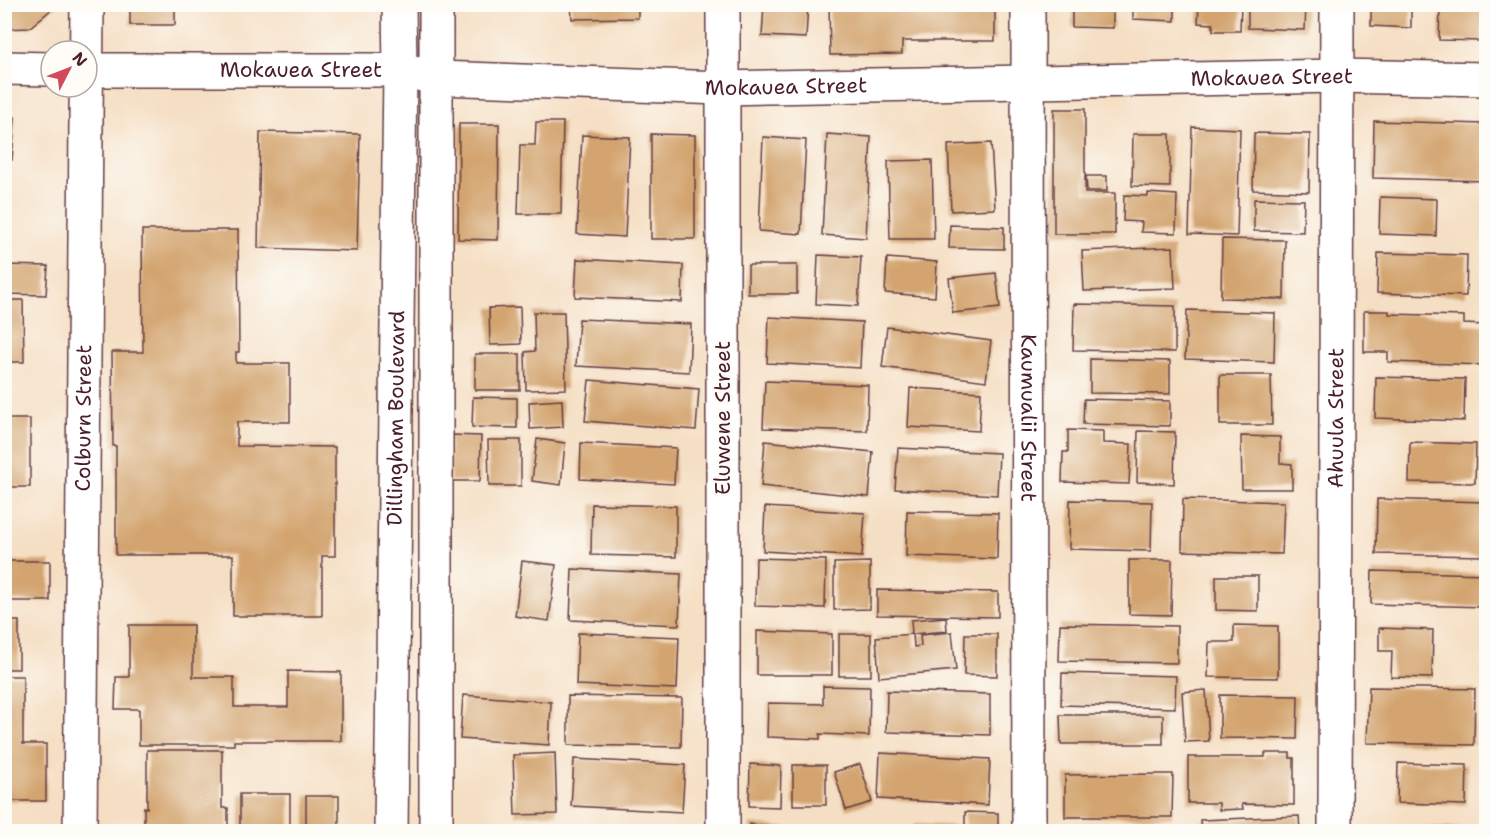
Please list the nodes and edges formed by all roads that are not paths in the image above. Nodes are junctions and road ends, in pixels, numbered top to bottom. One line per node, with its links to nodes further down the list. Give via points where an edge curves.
1 (87, 4): 7 (street, Colburn Street)
2 (399, 4): 11 (street, Dillingham Boulevard)
3 (436, 4): 13 (street, Dillingham Boulevard)
4 (723, 4): 16 (street, Eluwene Street)
5 (1028, 4): 15 (street, Kaumualii Street)
6 (1337, 4): 12 (street, Ahuula Street)
7 (87, 39)
8 (4, 68): 9 (street)
9 (39, 69)
10 (99, 70): 11 (street, Mokauea Street)
11 (400, 70): 13 (street, Mokauea Street); 19 (street, Dillingham Boulevard)
12 (1337, 76): 14 (street, Mokauea Street); 15 (street, Mokauea Street); 23 (street, Ahuula Street)
13 (437, 78): 16 (street, Mokauea Street); 20 (street, Dillingham Boulevard)
14 (1486, 79)
15 (1027, 82): 16 (street, Mokauea Street); 22 (street, Kaumualii Street)
16 (722, 88): 21 (street, Eluwene Street)
17 (87, 99): 18 (street, Colburn Street)
18 (80, 831)
19 (391, 831)
20 (436, 831)
21 (723, 831)
22 (1029, 831)
23 (1335, 831)

